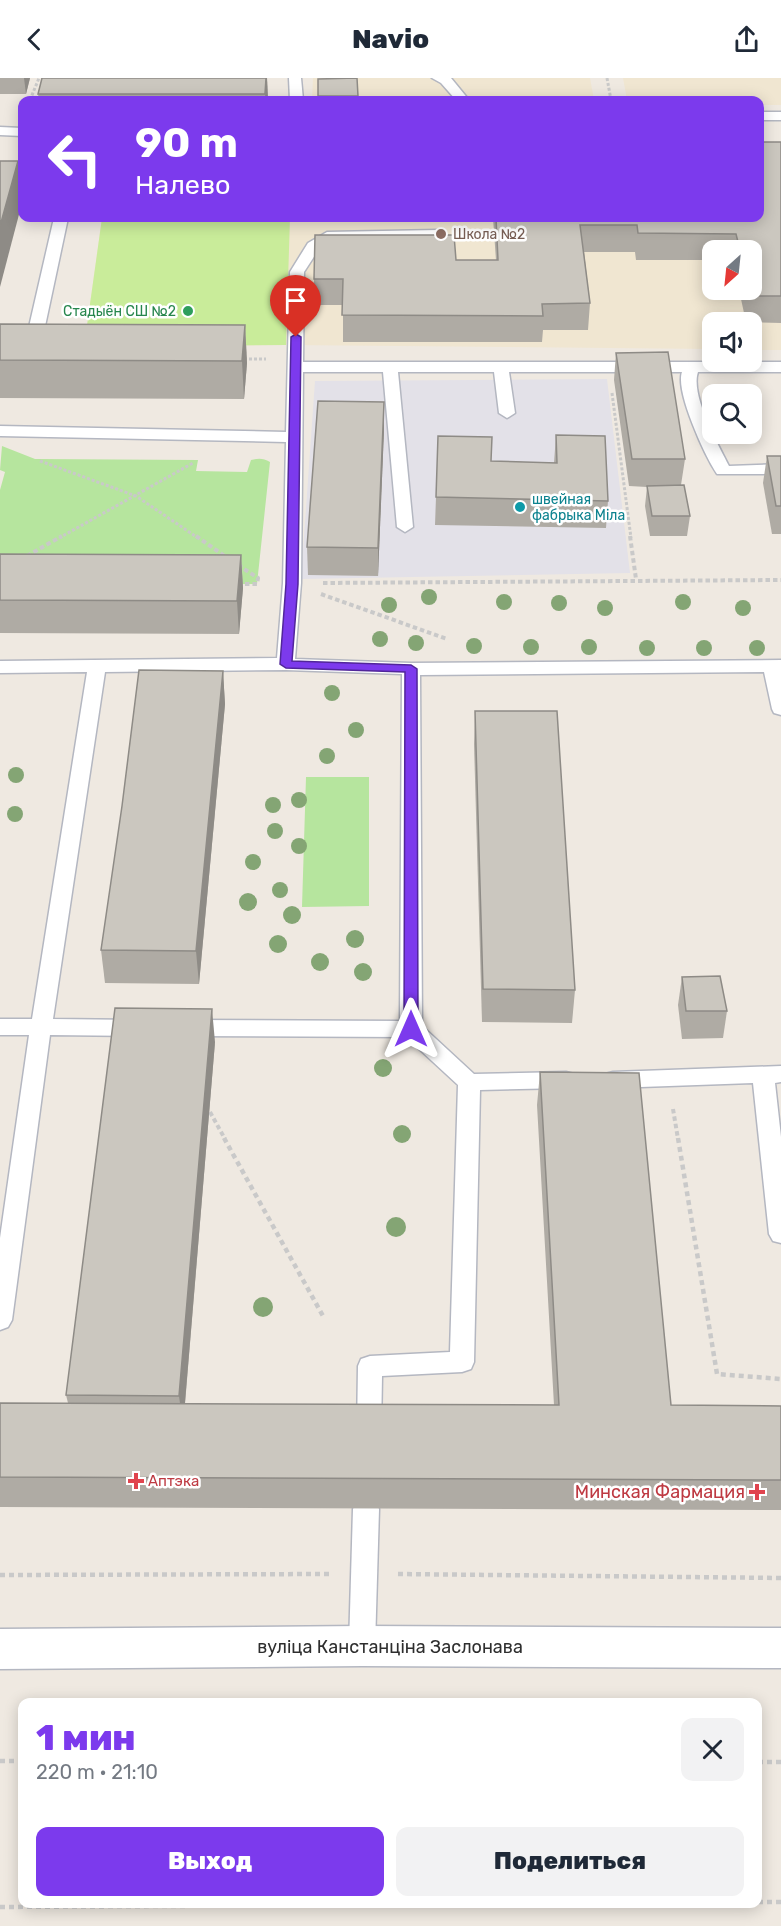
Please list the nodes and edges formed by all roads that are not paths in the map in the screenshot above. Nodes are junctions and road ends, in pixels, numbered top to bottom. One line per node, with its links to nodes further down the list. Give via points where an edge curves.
1 (296, 78): 3 (lane)
2 (438, 78): 4 (lane)
3 (297, 96)
4 (459, 96)
5 (764, 116): 6 (lane)
6 (781, 116)
7 (0, 131): 8 (lane)
8 (18, 132)
9 (60, 222): 11 (lane, via 33,345)
10 (438, 234): 13 (lane, via 327,236 313,246 297,272)
11 (0, 345)
12 (692, 366): 15 (lane); 16 (lane); 20 (lane, via 687,380 700,423 723,471)
13 (295, 367): 14 (lane); 19 (lane)
14 (390, 367): 16 (lane); 21 (lane)
15 (781, 367)
16 (501, 368): 17 (lane)
17 (507, 413)
18 (0, 431): 19 (lane)
19 (294, 437): 22 (lane, via 292,584)
20 (781, 469)
21 (405, 526)
22 (286, 664): 23 (lane); 26 (lane)
23 (96, 666): 25 (lane); 29 (lane)
24 (777, 666): 26 (lane); 27 (lane)
25 (0, 667)
26 (411, 669): 30 (lane)
27 (781, 709)
28 (0, 1027): 29 (lane)
29 (41, 1027): 30 (lane); 34 (lane)
30 (411, 1029): 32 (lane)
31 (772, 1075): 32 (lane); 33 (lane)
32 (469, 1082): 35 (lane, via 462,1362 370,1366)
33 (781, 1234)
34 (0, 1320)
35 (369, 1435)
36 (366, 1509): 37 (lane)
37 (362, 1646): 38 (main road, вуліца Канстанціна Заслонава); 39 (main road, вуліца Канстанціна Заслонава)
38 (781, 1648)
39 (0, 1649)

